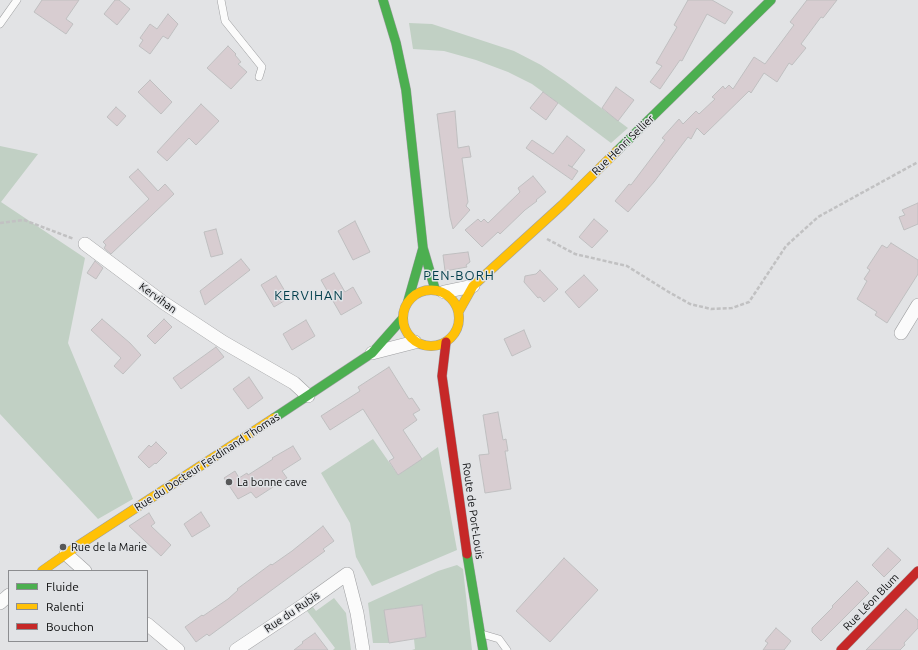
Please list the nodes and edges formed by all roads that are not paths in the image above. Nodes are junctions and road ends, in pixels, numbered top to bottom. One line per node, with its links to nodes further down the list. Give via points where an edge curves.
1 (18, 0): 5 (lane)
2 (221, 0): 6 (lane, via 225,21 262,67)
3 (383, 0): 8 (street, via 406,90)
4 (771, 0): 9 (street, Rue Henri Sellier, via 534,231)
5 (0, 24)
6 (259, 76)
7 (85, 244): 20 (street, Kervihan, via 164,304 294,383)
8 (423, 248): 10 (street); 11 (street)
9 (473, 286): 10 (street); 13 (street, Rue Henri Sellier)
10 (439, 291): 11 (street, via 422,291); 13 (street, via 453,299)
11 (408, 301): 14 (street)
12 (918, 305): 15 (street)
13 (459, 310): 16 (street, via 459,325)
14 (403, 318): 17 (street, via 406,330); 18 (street, Rue du Docteur Ferdinand Thomas)
15 (901, 333)
16 (446, 342): 17 (street, via 433,346); 19 (street)
17 (418, 343): 18 (street, Rue du Docteur Ferdinand Thomas); 19 (street)
18 (372, 353): 20 (street, Rue du Docteur Ferdinand Thomas)
19 (442, 376): 28 (street, Route de Port-Louis)
20 (308, 396): 21 (street, Rue du Docteur Ferdinand Thomas)
21 (66, 554): 22 (street, Rue du Docteur Ferdinand Thomas); 23 (street)
22 (43, 570)
23 (84, 570)
24 (918, 571): 34 (street, Rue Léon Blum)
25 (8, 596): 26 (street)
26 (0, 603)
27 (148, 625): 29 (street)
28 (480, 633): 32 (street, Route de Port-Louis); 33 (lane, via 499,639)
29 (178, 650)
30 (236, 650): 31 (street, Rue du Rubis, via 347,574)
31 (363, 650)
32 (483, 650)
33 (507, 650)
34 (841, 650)

